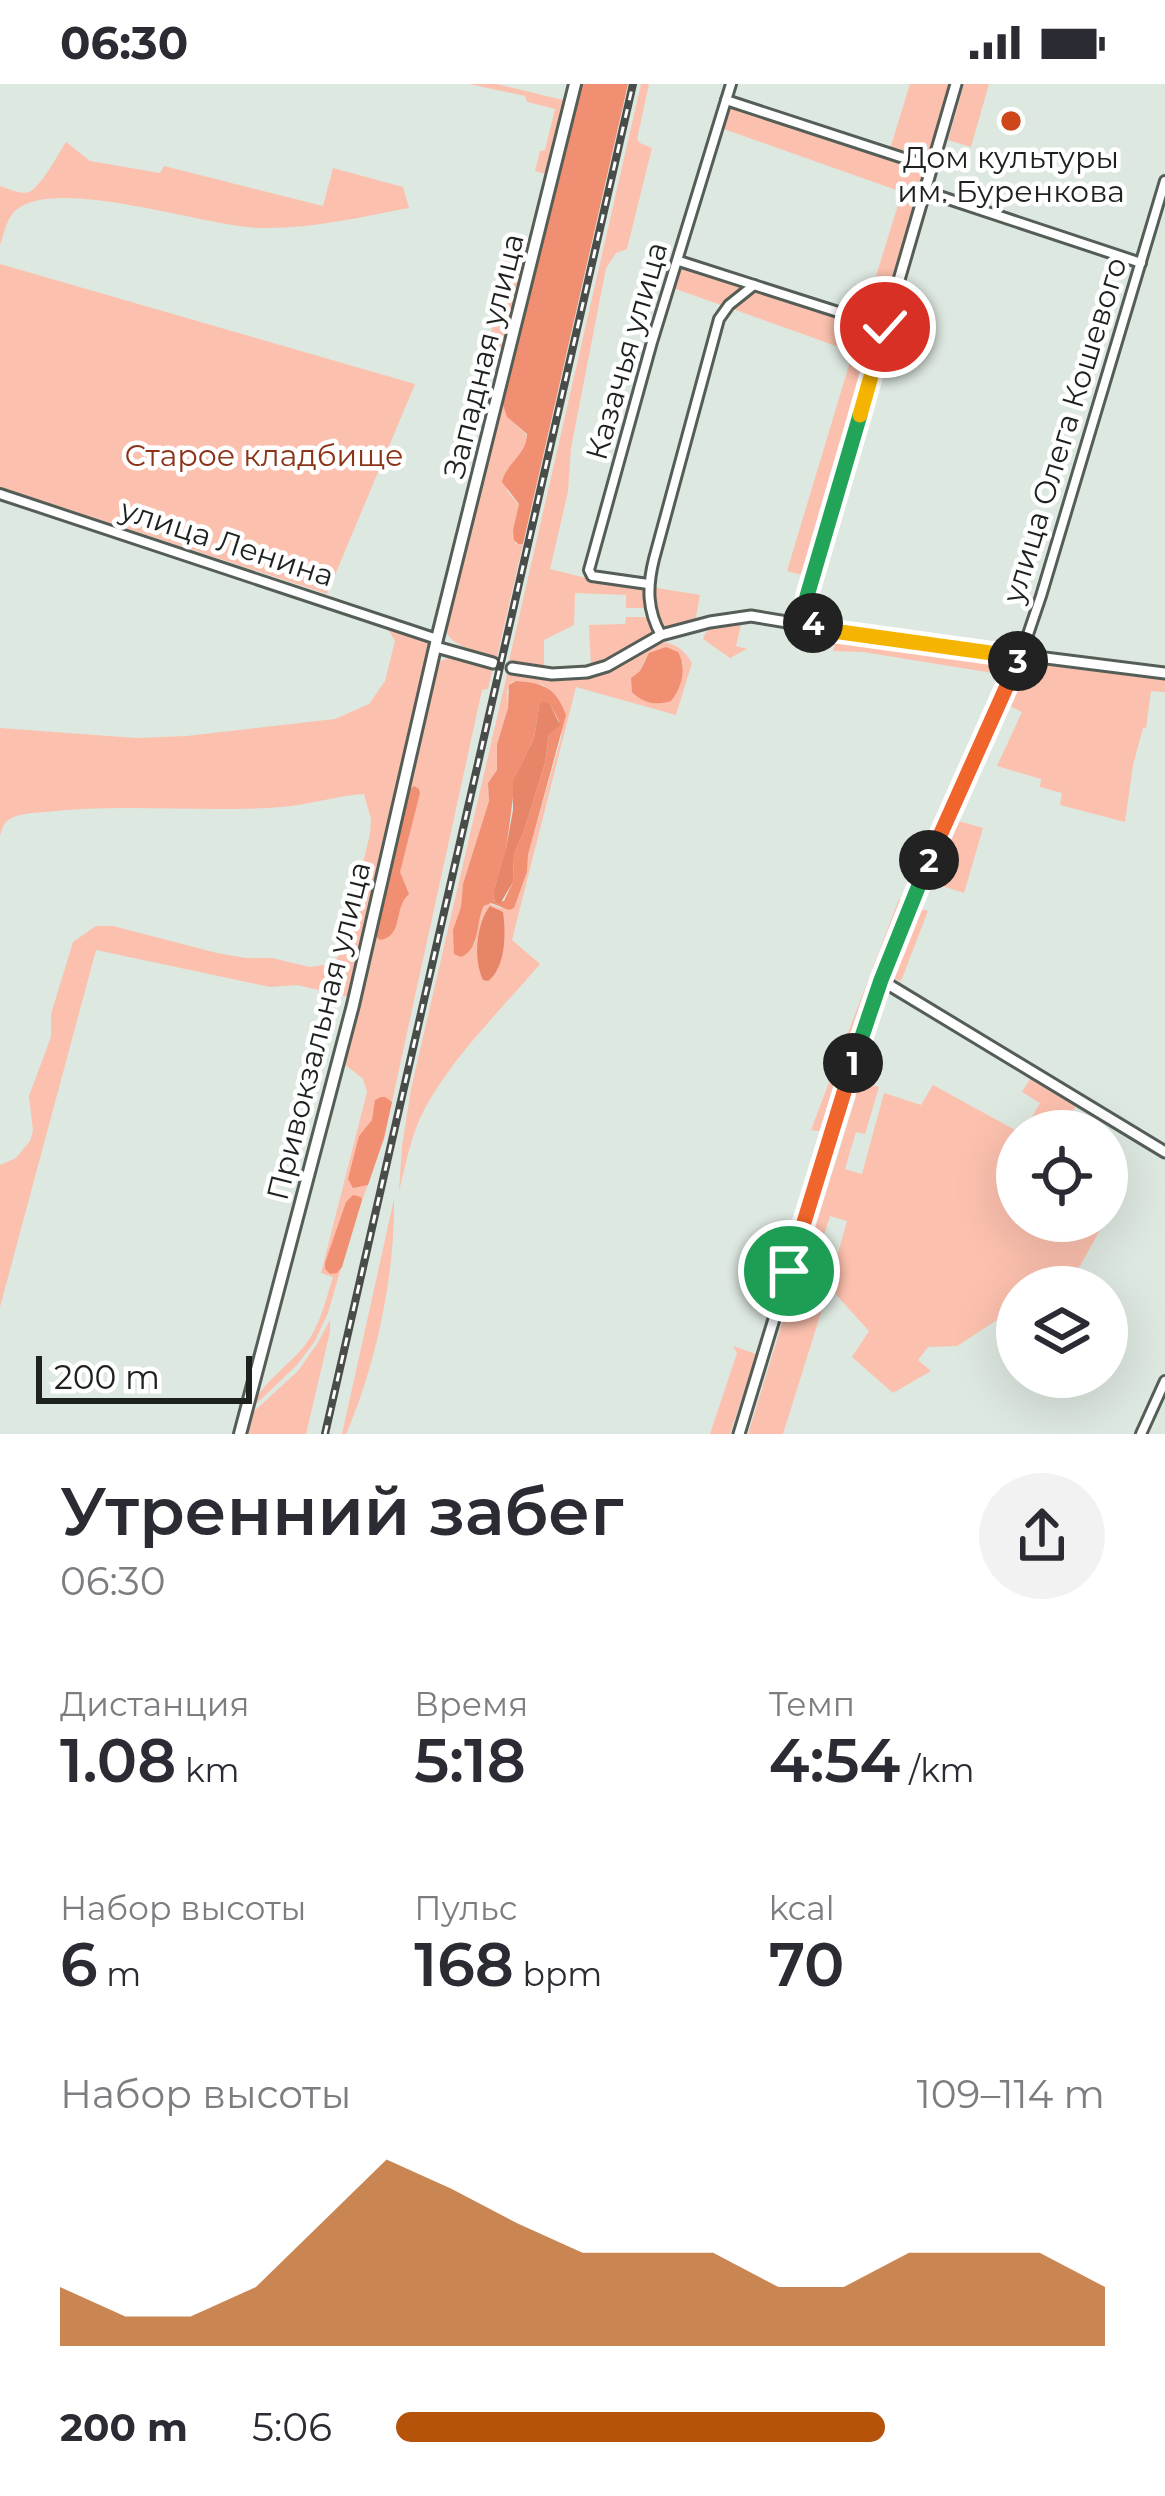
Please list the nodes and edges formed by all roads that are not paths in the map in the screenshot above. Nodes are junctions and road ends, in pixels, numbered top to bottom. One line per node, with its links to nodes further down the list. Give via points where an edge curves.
1 (575, 84): 18 (main road, Западная улица)
2 (731, 84): 4 (street, Казачья улица)
3 (956, 84): 5 (street)
4 (726, 100): 5 (street); 10 (street, Казачья улица)
5 (932, 166): 7 (street)
6 (1165, 182): 8 (street, улица Олега Кошевого)
7 (924, 190): 11 (street); 13 (street)
8 (1150, 233): 9 (street); 11 (street, улица Олега Кошевого)
9 (1165, 238)
10 (679, 261): 12 (street); 15 (street, Казачья улица, via 590,570)
11 (1141, 263): 19 (street, улица Олега Кошевого)
12 (754, 285): 13 (street); 15 (street, via 719,319)
13 (885, 327): 16 (street, via 807,596)
14 (0, 494): 18 (street, улица Ленина)
15 (648, 584): 17 (street)
16 (815, 627): 17 (street, via 739,617); 19 (street)
17 (662, 635): 21 (street, via 587,672)
18 (436, 643): 20 (street, улица Ленина); 26 (main road, Привокзальная улица)
19 (1020, 657): 22 (street); 23 (street, улица Олега Кошевого)
20 (493, 663)
21 (512, 668)
22 (1165, 673)
23 (881, 980): 24 (street); 27 (street, улица Олега Кошевого)
24 (1165, 1152)
25 (1165, 1381): 28 (street)
26 (240, 1434)
27 (739, 1434)
28 (1141, 1434)

